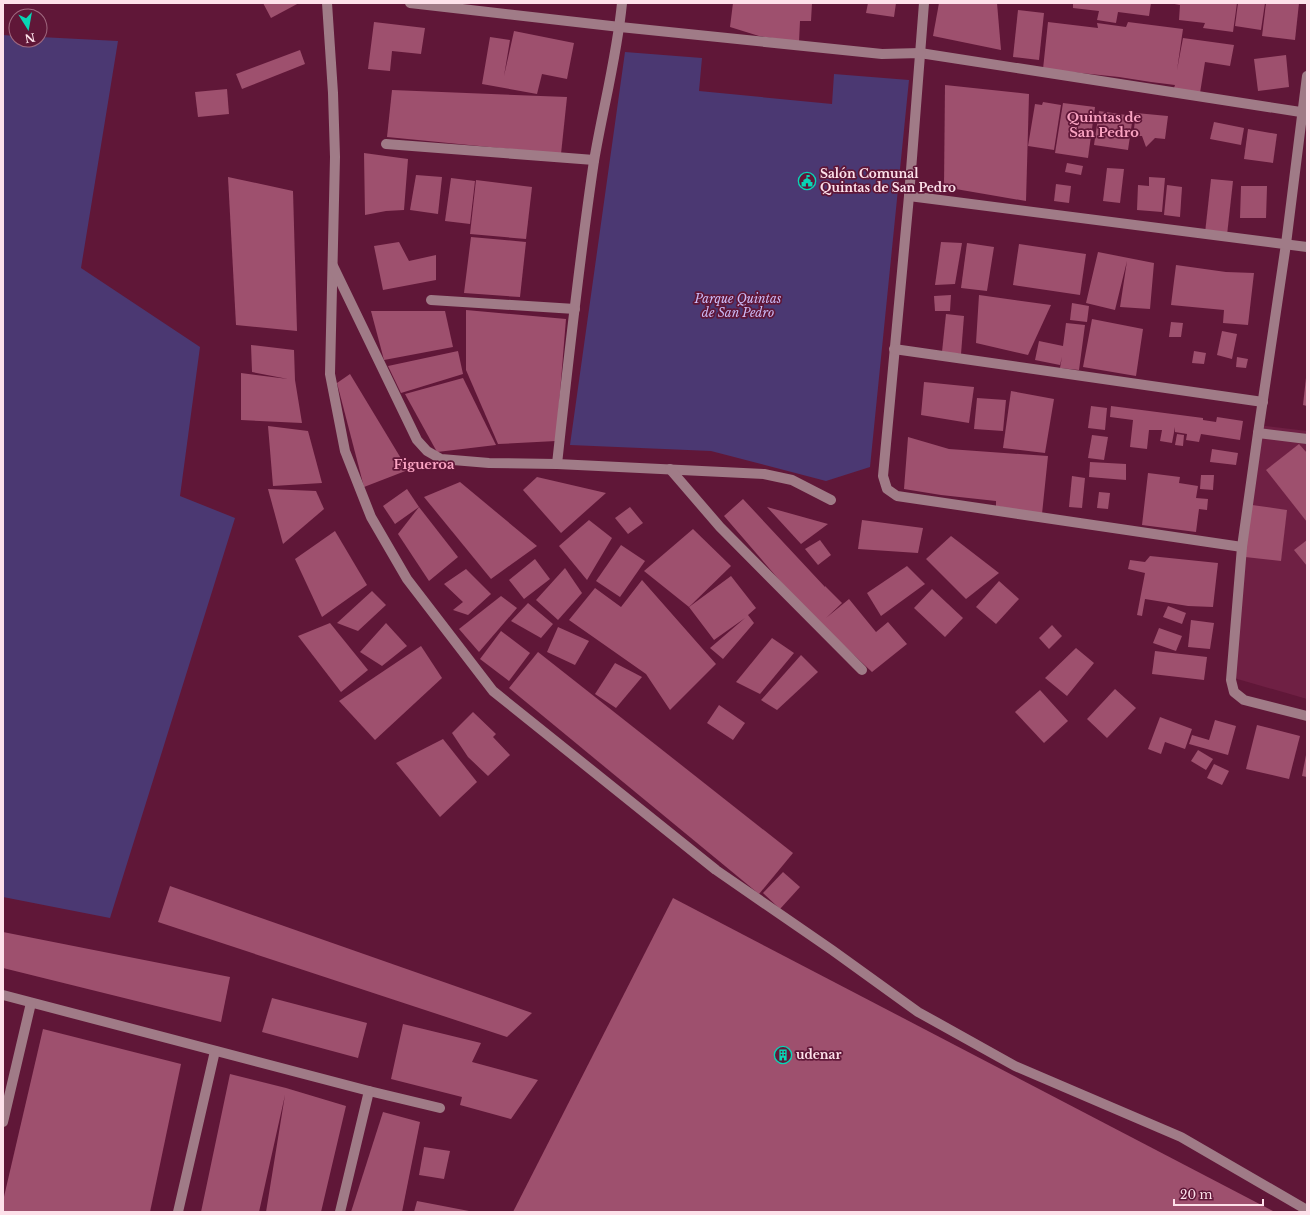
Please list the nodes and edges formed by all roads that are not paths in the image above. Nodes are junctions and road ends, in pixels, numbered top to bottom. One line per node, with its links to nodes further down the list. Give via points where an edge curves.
1 (327, 3): 14 (street, via 335,157)
2 (410, 3): 5 (street)
3 (622, 3): 5 (street)
4 (924, 3): 6 (street)
5 (620, 27): 6 (street, via 882,54); 10 (street)
6 (920, 53): 8 (street); 11 (street)
7 (1307, 76): 8 (street)
8 (1305, 112): 12 (street)
9 (386, 144): 10 (street)
10 (594, 160): 16 (street)
11 (909, 196): 12 (street); 17 (street)
12 (1286, 244): 13 (street); 18 (street)
13 (1307, 246)
14 (332, 264): 21 (street, via 417,440 426,451 441,459); 33 (street, via 330,374 345,451 371,517 407,580 493,690 716,870 918,1012 1015,1066 1181,1137)
15 (431, 300): 16 (street)
16 (574, 309): 21 (street)
17 (894, 349): 18 (street); 24 (street, via 883,476 887,489 897,496)
18 (1263, 402): 19 (street)
19 (1258, 433): 20 (street); 24 (street)
20 (1307, 439)
21 (557, 464): 22 (street)
22 (670, 469): 23 (street, via 764,474 792,480); 25 (street, via 720,527)
23 (831, 500)
24 (1242, 547): 26 (street, via 1231,680 1234,692 1244,700)
25 (862, 670)
26 (1307, 716)
27 (3, 995): 28 (street)
28 (31, 1003): 29 (street); 32 (street)
29 (215, 1051): 30 (street); 34 (street)
30 (368, 1091): 31 (street); 35 (street)
31 (440, 1108)
32 (3, 1122)
33 (1307, 1210)
34 (178, 1212)
35 (340, 1212)

